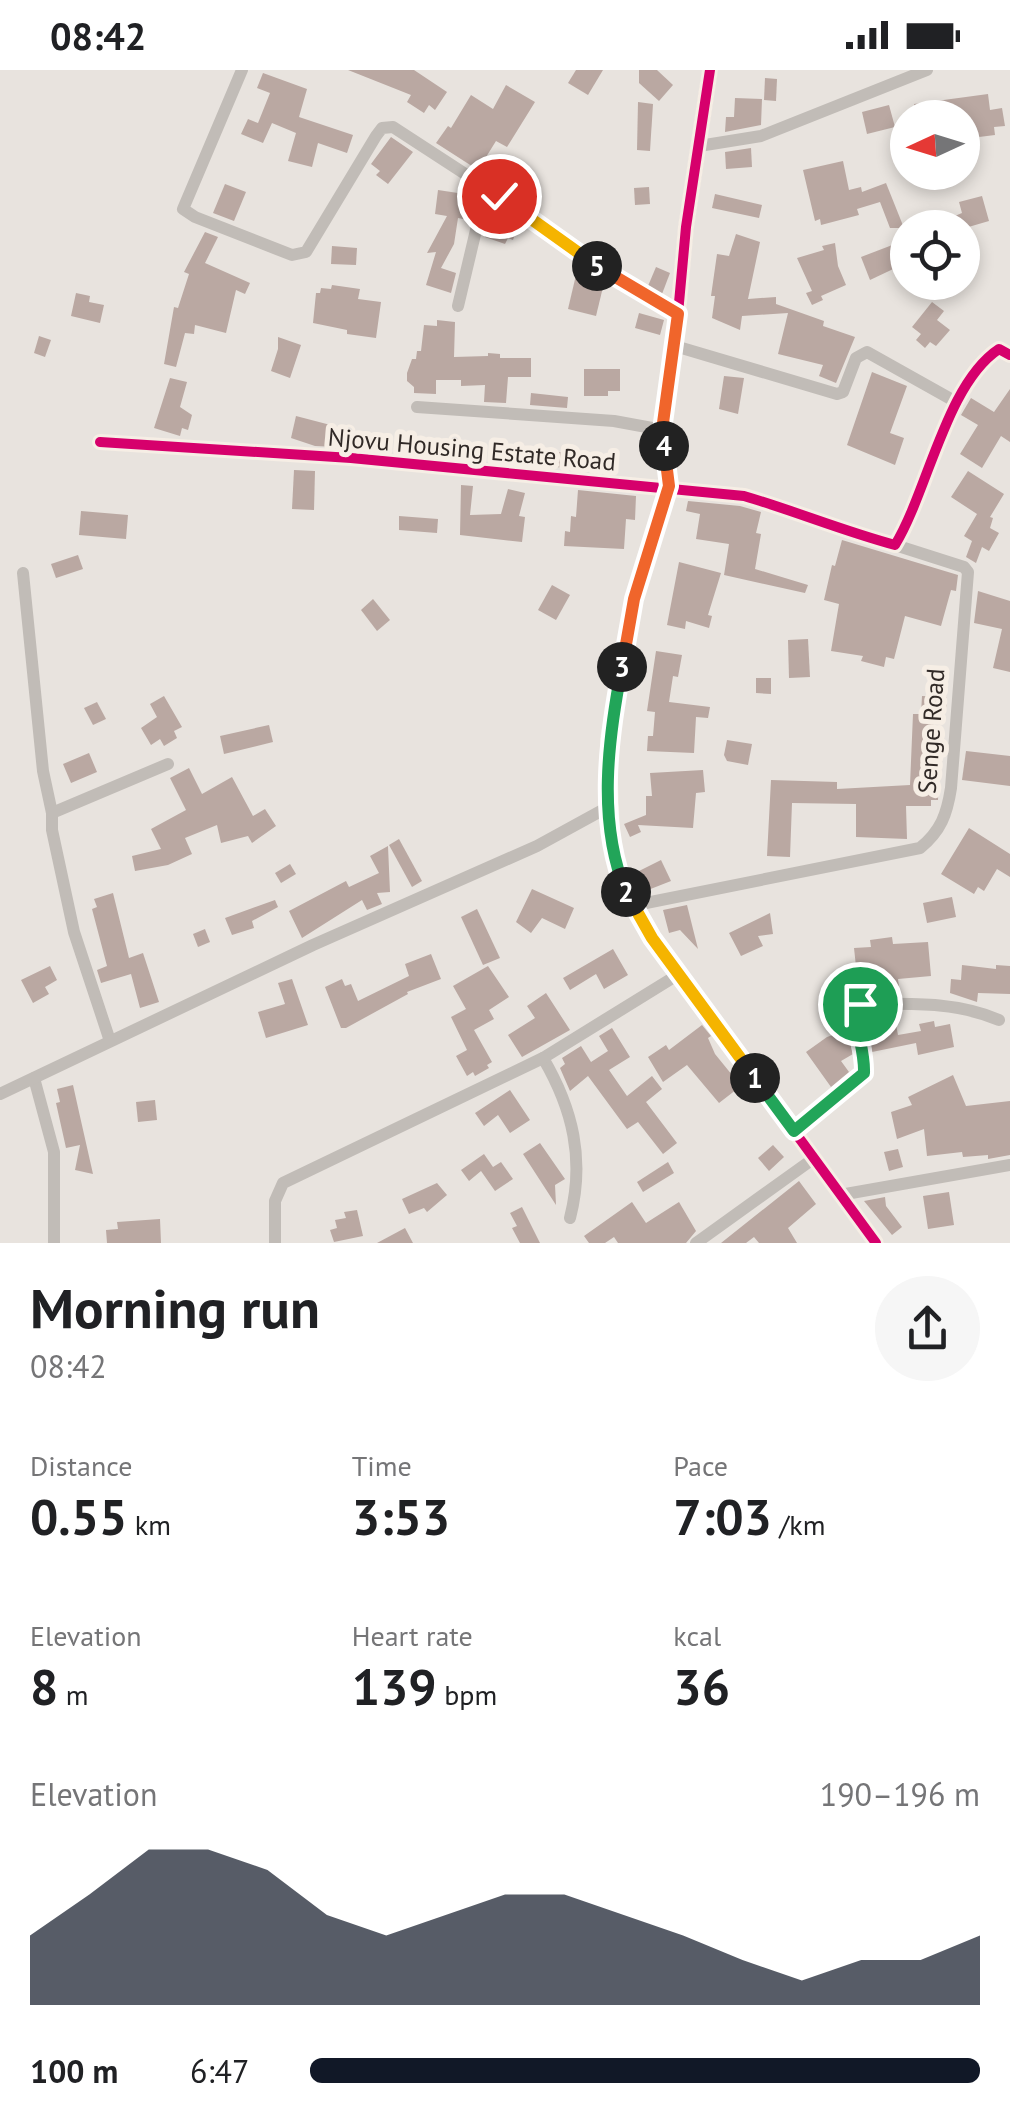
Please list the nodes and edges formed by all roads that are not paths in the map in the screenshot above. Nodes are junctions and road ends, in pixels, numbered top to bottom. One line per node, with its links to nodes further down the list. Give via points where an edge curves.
1 (242, 70): 5 (street, via 182,209 196,216 292,255 306,252 376,136 389,127)
2 (710, 70): 4 (street)
3 (927, 70): 4 (street, via 761,136)
4 (699, 146): 7 (street)
5 (486, 188): 6 (street); 7 (street)
6 (458, 306)
7 (678, 314): 8 (street)
8 (675, 346): 10 (street, via 837,394 856,358 867,352); 12 (street)
9 (1010, 354): 10 (street, via 996,350 979,366)
10 (958, 403): 15 (street)
11 (417, 407): 12 (street)
12 (662, 430): 14 (street)
13 (100, 442): 14 (street, Njovu Housing Estate Road)
14 (669, 486): 15 (street, Njovu Housing Estate Road, via 744,496); 18 (street, via 634,599 608,739)
15 (895, 545): 20 (street, Senge Road, via 968,572 951,788 933,838 920,848)
16 (23, 573): 19 (street)
17 (168, 764): 19 (street)
18 (610, 806): 20 (street, via 613,852); 23 (street, via 537,846)
19 (52, 814): 23 (street, via 74,932)
20 (632, 906): 21 (street)
21 (679, 974): 24 (street); 27 (street)
22 (999, 1020): 27 (street, via 932,1003 860,1004 864,1073)
23 (110, 1042): 25 (street)
24 (542, 1058): 31 (street, via 567,1107 577,1148); 33 (street, via 283,1184 275,1201)
25 (34, 1078): 26 (street); 32 (street, via 54,1152)
26 (0, 1094)
27 (794, 1131): 28 (street)
28 (813, 1158): 30 (street); 34 (street)
29 (1010, 1164): 30 (street)
30 (840, 1195): 35 (street)
31 (570, 1218)
32 (54, 1243)
33 (275, 1243)
34 (696, 1243)
35 (876, 1243)

